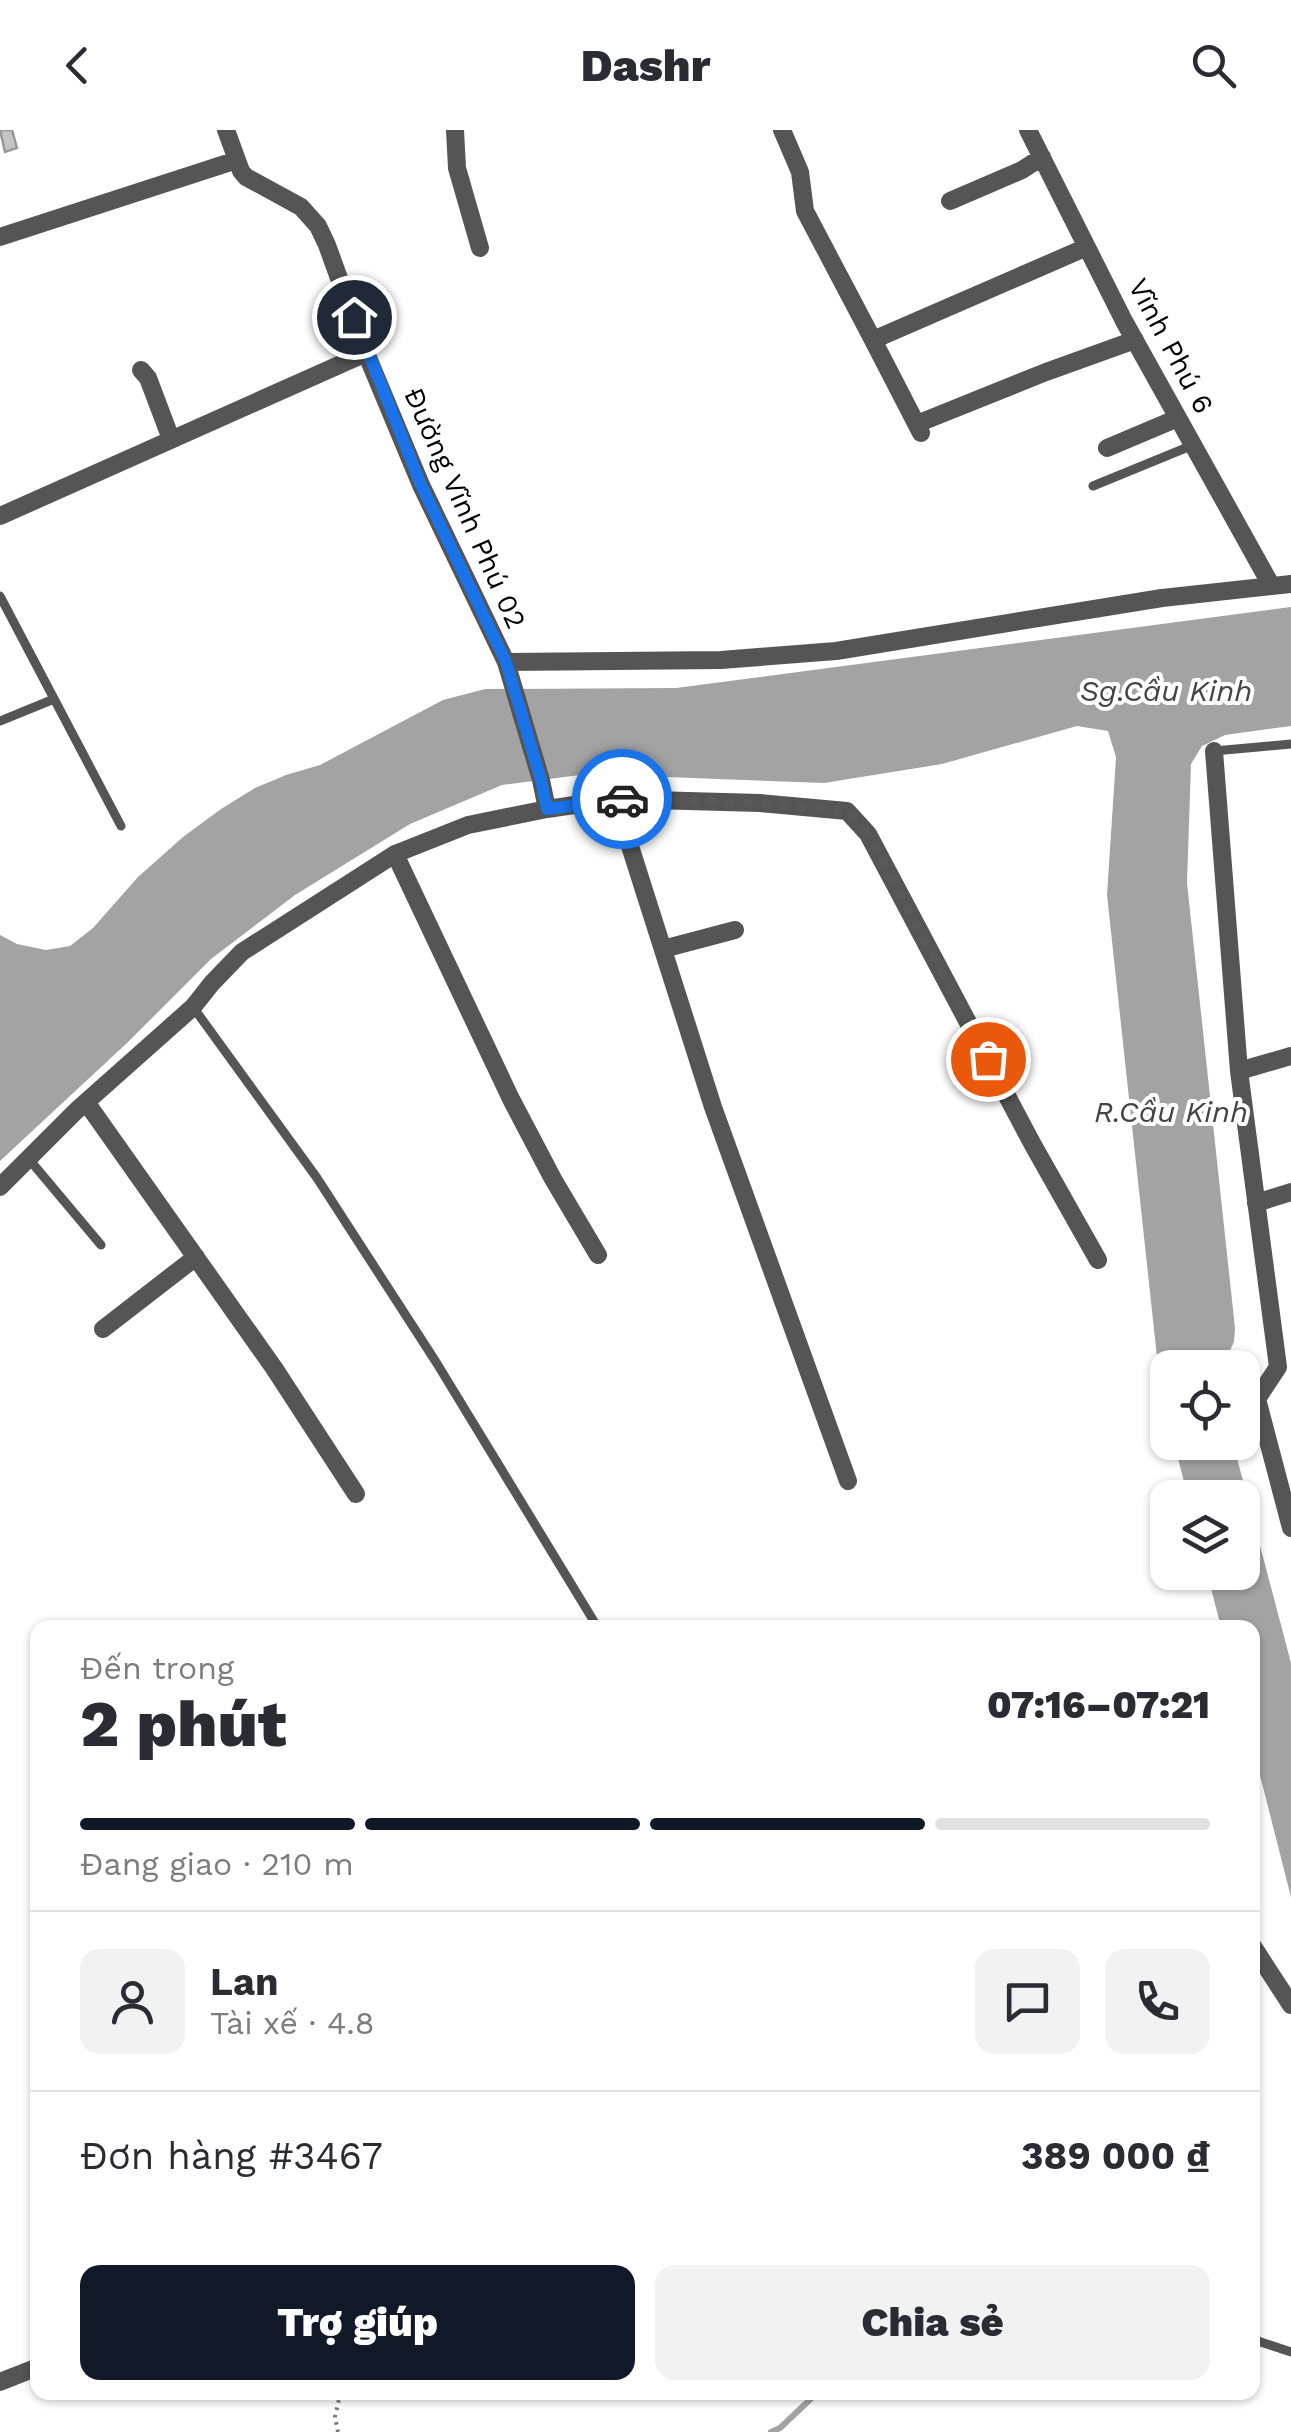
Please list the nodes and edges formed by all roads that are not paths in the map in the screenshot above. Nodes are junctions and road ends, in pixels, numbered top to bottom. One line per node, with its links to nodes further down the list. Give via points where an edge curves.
1 (226, 130): 6 (street, Đường Vĩnh Phú 02)
2 (455, 130): 10 (street)
3 (782, 130): 11 (street, via 800,172 805,211)
4 (1028, 130): 5 (street, Vĩnh Phú 6)
5 (1042, 158): 7 (street); 9 (street, Vĩnh Phú 6)
6 (237, 160): 8 (street); 13 (street, Đường Vĩnh Phú 02, via 246,177 301,207 318,226)
7 (950, 200)
8 (0, 237)
9 (1087, 246): 11 (street); 12 (street, Vĩnh Phú 6)
10 (480, 248)
11 (873, 340): 12 (street, via 923,427)
12 (1135, 340): 15 (street, Vĩnh Phú 6)
13 (366, 353): 16 (street); 24 (street, Đường Vĩnh Phú 02)
14 (142, 370): 16 (street)
15 (1178, 418): 17 (street, Vĩnh Phú 6); 18 (street)
16 (172, 440): 20 (street)
17 (1193, 445): 19 (lane); 22 (street, Vĩnh Phú 6)
18 (1107, 448)
19 (1093, 486)
20 (0, 516)
21 (1291, 584): 22 (street)
22 (1271, 585): 24 (street, via 836,651)
23 (0, 596): 25 (lane)
24 (508, 669): 30 (street, Đường Vĩnh Phú 02)
25 (54, 699): 26 (lane); 31 (lane)
26 (0, 721)
27 (1291, 744): 28 (lane)
28 (1214, 751): 37 (street)
29 (614, 799): 30 (street); 34 (street); 46 (street, via 848,812 868,834)
30 (547, 809): 32 (street, via 468,825)
31 (121, 826)
32 (395, 854): 35 (street, via 242,952); 44 (street, via 511,1100)
33 (735, 930): 34 (street)
34 (663, 949): 49 (street)
35 (194, 1007): 38 (street); 52 (lane, via 317,1178)
36 (1291, 1056): 37 (street)
37 (1239, 1071): 42 (street)
38 (86, 1102): 39 (street); 45 (street)
39 (28, 1158): 40 (street); 43 (lane)
40 (0, 1187)
41 (1291, 1192): 42 (street)
42 (1256, 1203): 48 (street)
43 (100, 1245)
44 (598, 1255)
45 (196, 1257): 47 (street); 50 (street)
46 (1098, 1260)
47 (103, 1329)
48 (1285, 1365): 51 (street, via 1257,1399)
49 (848, 1480)
50 (356, 1494)
51 (1291, 1528)
52 (593, 1620)
53 (1260, 1957): 54 (street)
54 (1291, 2005)
55 (1260, 2341): 56 (lane)
56 (1291, 2352)
57 (30, 2370): 58 (street)
58 (0, 2382)

